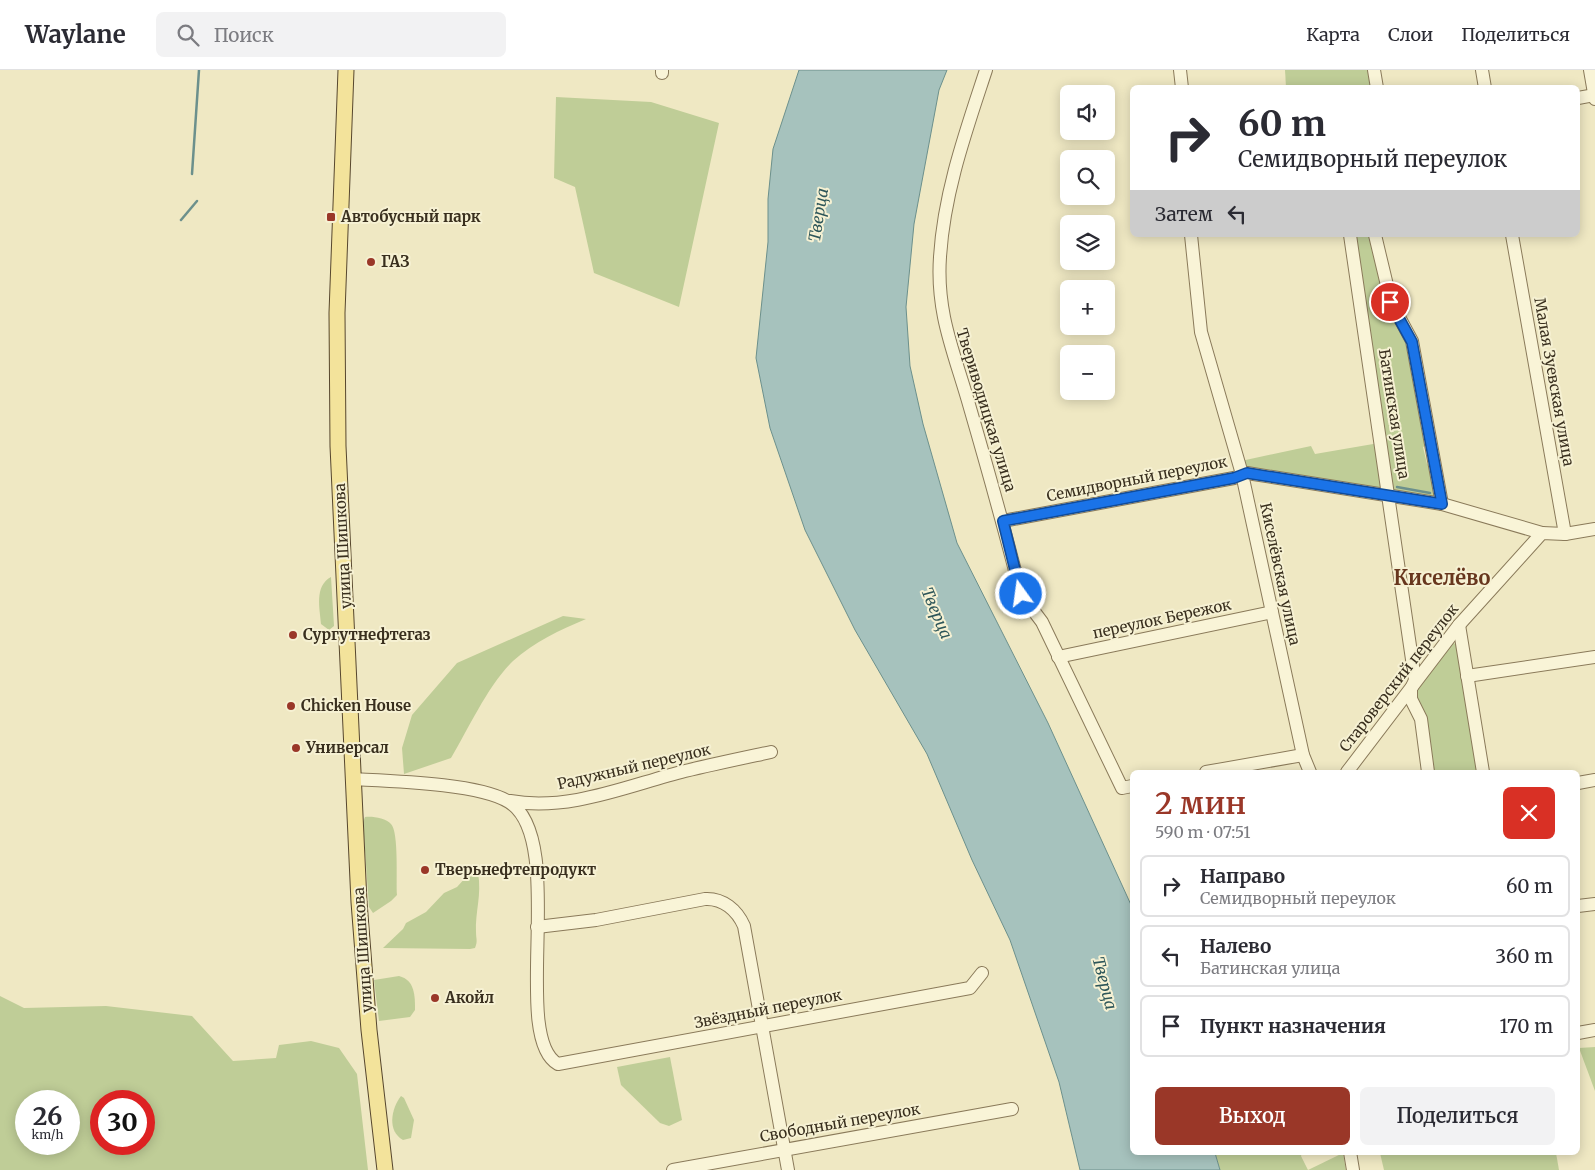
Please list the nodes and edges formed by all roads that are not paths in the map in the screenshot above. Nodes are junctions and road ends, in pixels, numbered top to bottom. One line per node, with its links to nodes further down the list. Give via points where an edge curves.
1 (346, 70): 36 (main road, улица Шишкова, via 337,387)
2 (986, 70): 19 (street, Твериводицкая улица, via 949,188 940,258 941,306 944,328)
3 (1180, 70): 7 (street)
4 (1374, 70): 8 (street)
5 (1482, 70): 9 (street)
6 (1590, 70): 10 (street)
7 (1182, 85)
8 (1376, 85)
9 (1484, 85)
10 (1595, 96): 11 (street)
11 (1580, 98)
12 (1191, 237): 16 (street, Киселёвская улица, via 1201,332)
13 (1350, 237): 17 (street, Батинская улица)
14 (1376, 237): 18 (street, Батинская улица, via 1390,302 1412,342)
15 (1512, 237): 22 (street, Малая Зуевская улица)
16 (1242, 474): 17 (street, Семидворный переулок); 19 (street, Семидворный переулок); 23 (street, Киселёвская улица)
17 (1390, 495): 18 (street, Семидворный переулок); 28 (street, Батинская улица)
18 (1442, 504): 21 (street, Семидворный переулок)
19 (1003, 521): 25 (street, Твериводицкая улица, via 1021,594 1042,622)
20 (1595, 529): 22 (street)
21 (1542, 533): 22 (street); 24 (street, Староверский переулок)
22 (1565, 534)
23 (1272, 612): 25 (street, переулок Бережок); 30 (street, Киселёвская улица)
24 (1459, 625): 27 (street); 28 (street, Староверский переулок)
25 (1058, 657): 39 (street, Твериводицкая улица, via 1122,788)
26 (1595, 657): 27 (street)
27 (1467, 676): 35 (street)
28 (1415, 680): 33 (street, Староверский переулок); 34 (street, Батинская улица, via 1410,690 1411,699 1421,719)
29 (771, 752): 40 (street, Радужный переулок, via 686,770 574,800 532,804)
30 (1303, 755): 31 (street); 32 (street, Киселёвская улица)
31 (1217, 770)
32 (1309, 770)
33 (1348, 770)
34 (1428, 770)
35 (1483, 770)
36 (352, 779): 40 (street, via 465,789); 51 (main road, улица Шишкова, via 365,982)
37 (1595, 780): 38 (street)
38 (1580, 783)
39 (1130, 786)
40 (504, 800): 43 (street, via 518,808 531,833 537,877)
41 (1595, 904): 42 (street)
42 (1580, 906)
43 (537, 927): 45 (street, via 596,920 705,899 719,901 738,915 744,926); 45 (street, Звёздный переулок, via 538,1008 544,1048 555,1062 563,1065)
44 (982, 973): 45 (street, Звёздный переулок, via 970,988)
45 (762, 1027): 49 (street)
46 (1595, 1030): 47 (street)
47 (1580, 1033)
48 (1012, 1109): 49 (street, Свободный переулок)
49 (784, 1149): 52 (street, Свободный переулок); 53 (street)
50 (1350, 1155): 54 (street)
51 (385, 1170)
52 (673, 1170)
53 (788, 1170)
54 (1353, 1170)

